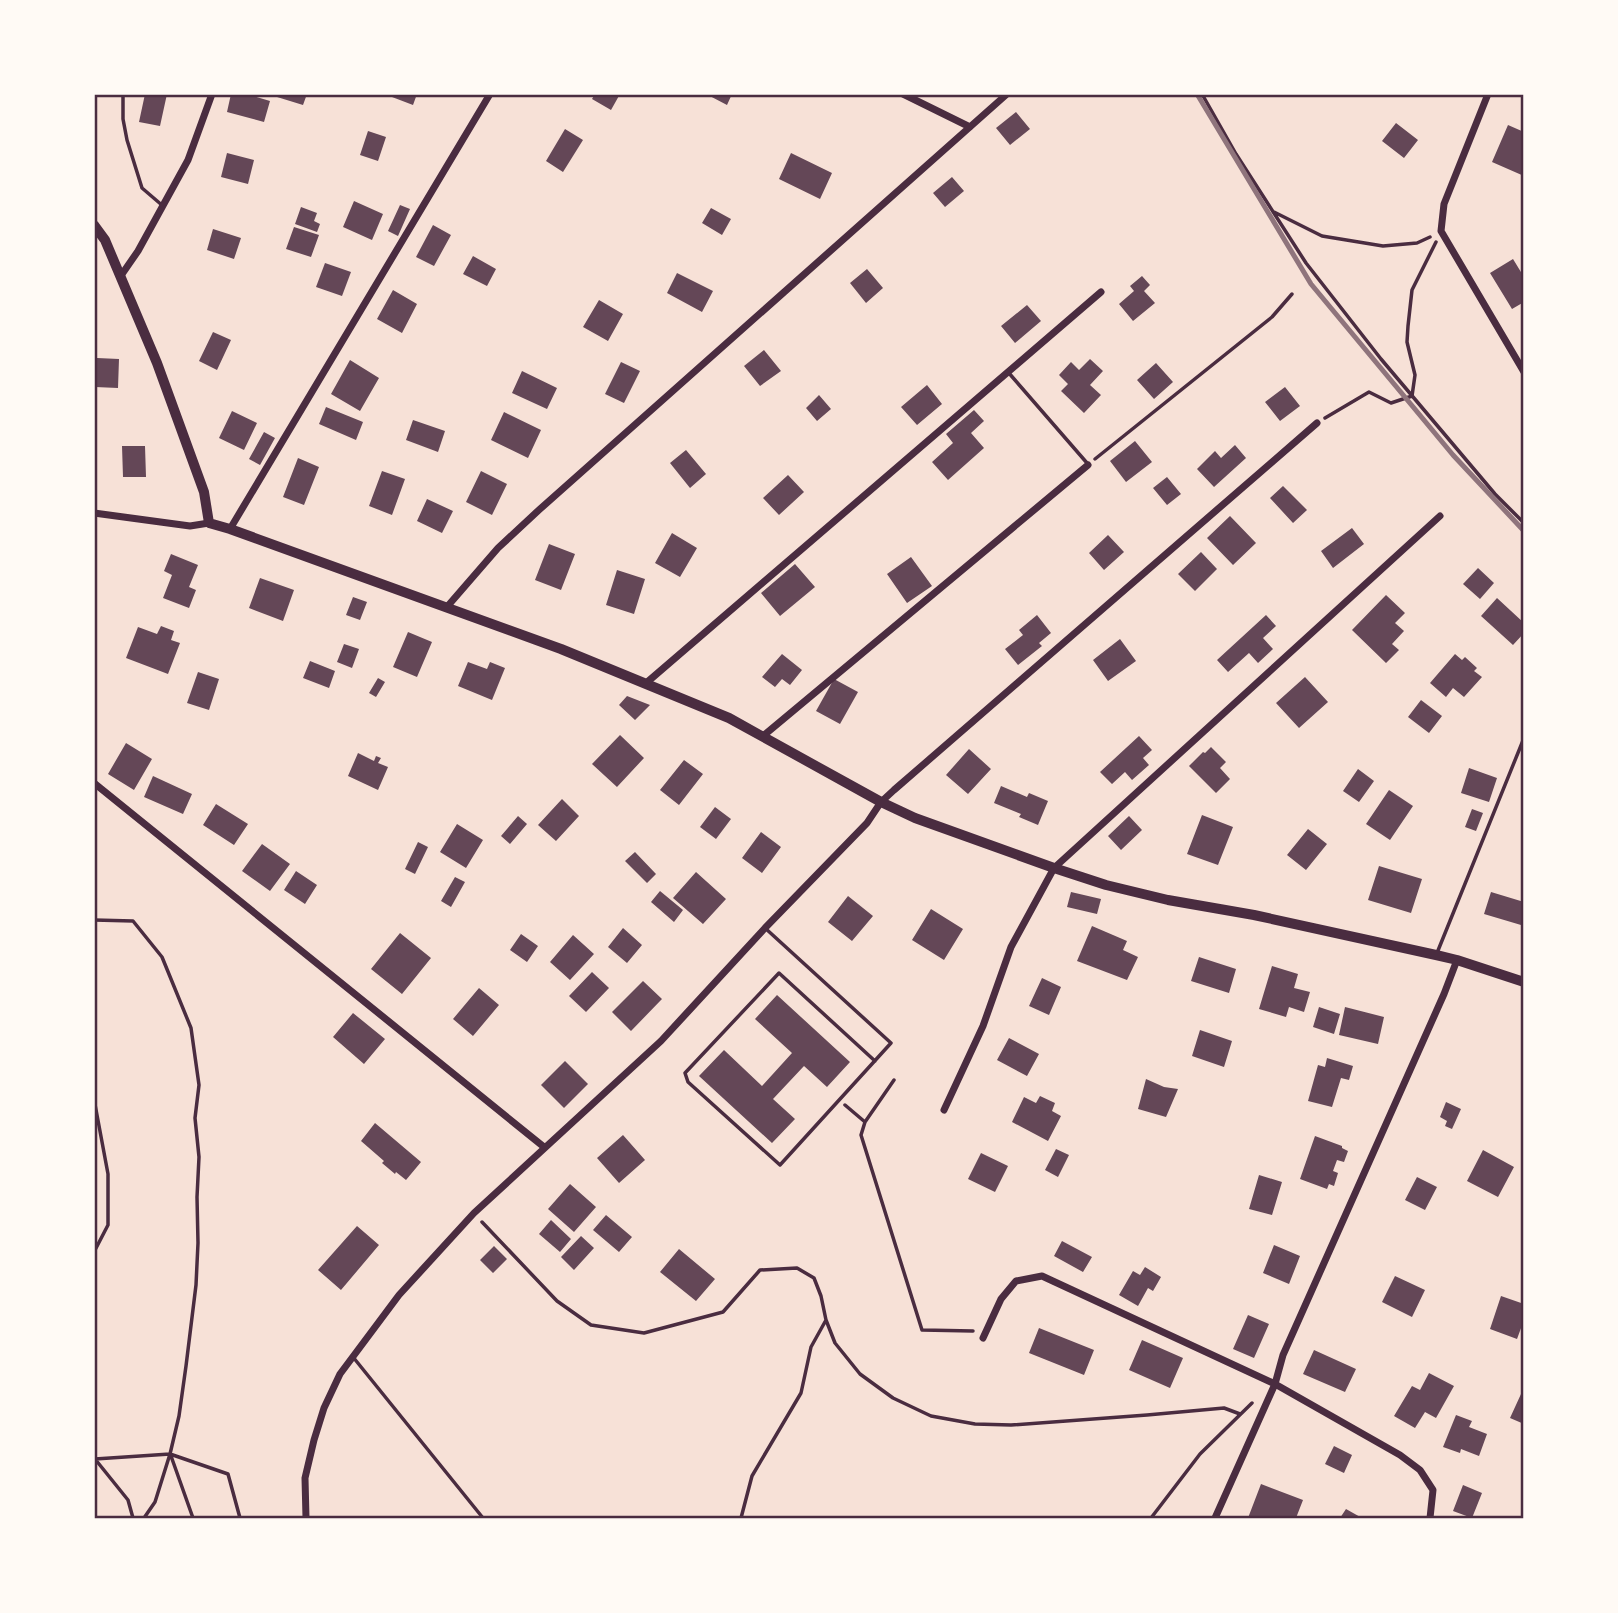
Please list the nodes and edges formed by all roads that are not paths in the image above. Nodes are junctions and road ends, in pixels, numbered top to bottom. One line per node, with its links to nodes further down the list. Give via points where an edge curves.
1 (124, 94): 8 (lane, via 127,140 142,188)
2 (212, 94): 8 (street, via 188,160)
3 (490, 94): 19 (street)
4 (903, 94): 7 (street)
5 (1007, 94): 7 (street)
6 (1488, 94): 13 (street, via 1444,204 1441,231)
7 (970, 127): 20 (street, via 540,509 498,548)
8 (163, 206): 10 (street)
9 (94, 225): 10 (street)
10 (120, 276): 18 (street, via 204,492)
11 (1101, 292): 12 (street)
12 (1008, 372): 15 (lane); 21 (street)
13 (1524, 372)
14 (1317, 423): 25 (street)
15 (1088, 465): 22 (street)
16 (94, 513): 18 (street, via 190,526)
17 (1440, 516): 26 (street)
18 (209, 523): 19 (street)
19 (230, 529): 20 (street)
20 (446, 608): 21 (street)
21 (645, 684): 22 (street)
22 (763, 736): 25 (street)
23 (1524, 738): 28 (lane)
24 (94, 783): 33 (street)
25 (881, 802): 26 (street); 27 (street, via 867,823)
26 (1054, 867): 28 (street, via 1168,900); 32 (street, via 1011,947 983,1026)
27 (765, 928): 31 (lane, via 891,1043); 33 (street, via 661,1041)
28 (1436, 955): 29 (street)
29 (1457, 961): 30 (street); 36 (street, via 1283,1355)
30 (1524, 982)
31 (875, 1061): 31 (lane, via 780,1166 688,1082 685,1073 779,973)
32 (944, 1110)
33 (544, 1147): 35 (street, via 474,1213 399,1295)
34 (983, 1338): 36 (street, via 1001,1299 1016,1281 1042,1276)
35 (353, 1357): 37 (street, via 334,1385 314,1440 305,1478); 38 (lane)
36 (1275, 1384): 39 (street); 40 (street, via 1420,1470 1433,1490)
37 (306, 1518)
38 (483, 1518)
39 (1215, 1518)
40 (1430, 1518)

